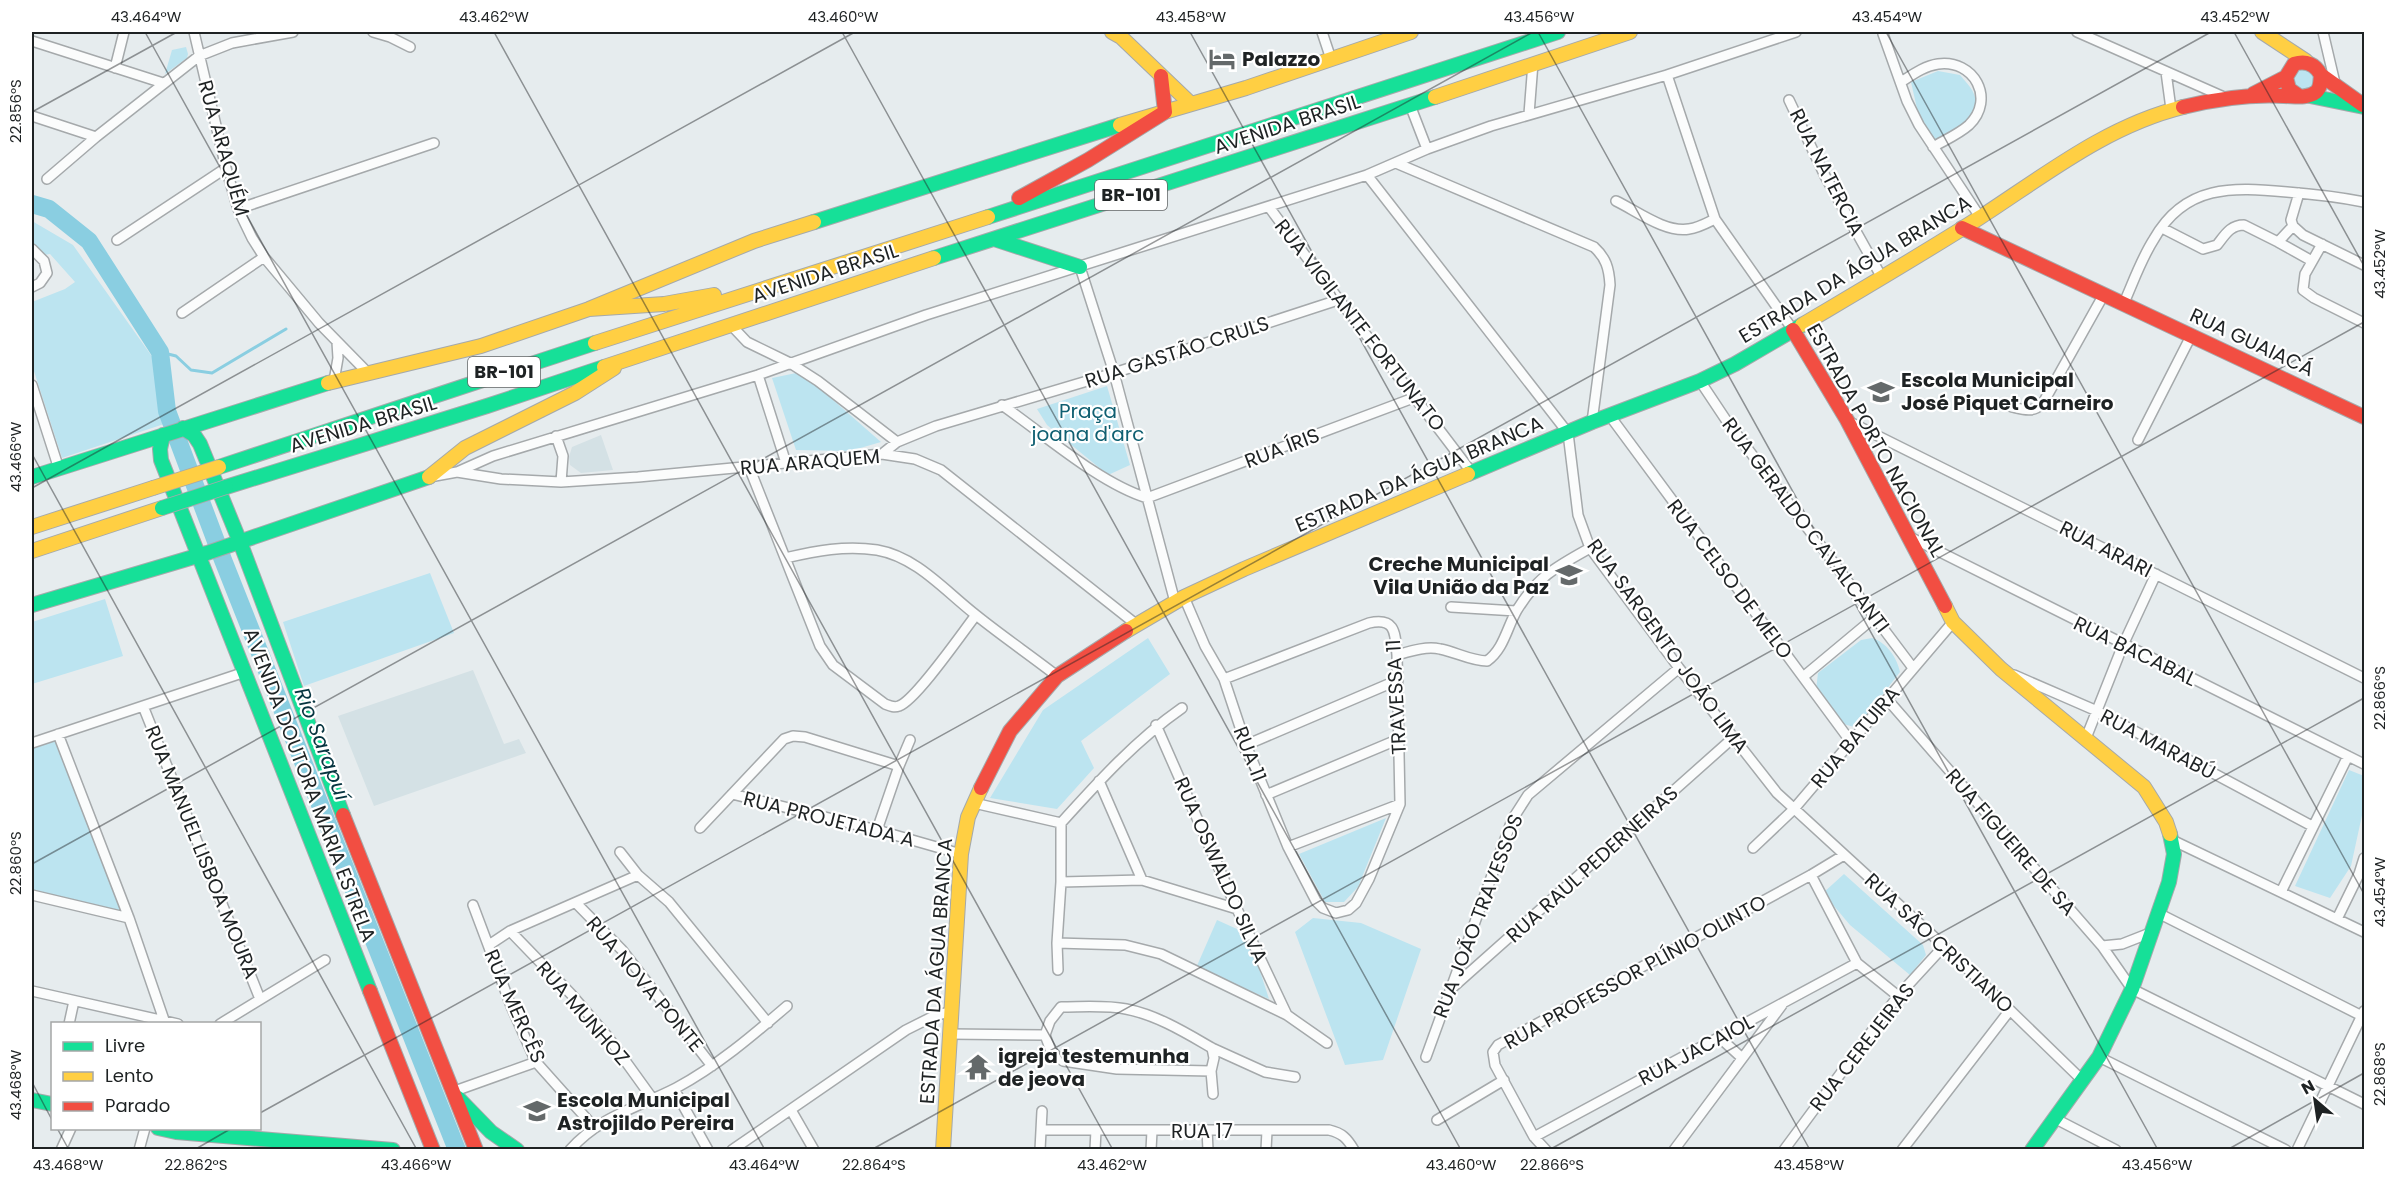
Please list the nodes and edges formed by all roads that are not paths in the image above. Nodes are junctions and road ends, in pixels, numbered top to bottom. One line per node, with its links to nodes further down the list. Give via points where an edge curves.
1 (124, 32): 21 (street)
2 (194, 32): 17 (street, RUA ARAQUÉM)
3 (293, 32): 17 (street, via 232,43)
4 (373, 32): 16 (street)
5 (1112, 32): 26 (main road)
6 (1322, 32): 18 (street)
7 (1411, 32): 18 (main road)
8 (1558, 32): 56 (main road, AVENIDA BRASIL / BR-101)
9 (1630, 32): 20 (main road, AVENIDA BRASIL / BR-101)
10 (1796, 32): 24 (street)
11 (2077, 32): 22 (street)
12 (2323, 32): 29 (street)
13 (2265, 33): 19 (main road); 23 (main road, via 2280,53)
14 (1883, 34): 27 (street)
15 (32, 41): 21 (street)
16 (410, 47)
17 (199, 56): 28 (street); 46 (street, RUA ARAQUÉM)
18 (1331, 59): 34 (main road)
19 (2306, 62): 23 (main road, via 2294,64); 25 (main road, via 2313,64)
20 (1533, 63): 35 (main road, AVENIDA BRASIL / BR-101); 39 (street)
21 (115, 68): 28 (street)
22 (2166, 72): 31 (street); 37 (street)
23 (2286, 74): 30 (main road, via 2289,90); 32 (main road, ESTRADA DA ÁGUA BRANCA)
24 (1667, 75): 39 (street); 55 (street, ESTRADA PORTO NACIONAL)
25 (2321, 75): 29 (main road, ESTRADA DA ÁGUA BRANCA); 30 (main road, via 2320,86)
26 (1161, 76): 34 (main road); 38 (main road)
27 (1900, 82): 43 (street); 43 (street, via 1938,64 1966,69 1975,78 1981,101 1977,113 1969,124)
28 (163, 83): 41 (street)
29 (2336, 83): 36 (main road, ESTRADA DA ÁGUA BRANCA)
30 (2304, 96): 32 (main road, ESTRADA DA ÁGUA BRANCA); 36 (main road, ESTRADA DA ÁGUA BRANCA)
31 (2224, 97): 32 (main road, ESTRADA DA ÁGUA BRANCA); 37 (main road, ESTRADA DA ÁGUA BRANCA)
32 (2246, 97)
33 (1790, 100): 69 (street, RUA NATERCIA, via 1825,176)
34 (1190, 103): 38 (main road)
35 (1410, 105): 44 (street); 60 (main road, AVENIDA BRASIL / BR-101)
36 (2364, 107)
37 (2171, 109): 54 (main road, ESTRADA DA ÁGUA BRANCA, via 2101,139)
38 (1165, 112): 56 (main road, via 1088,160); 75 (main road, via 754,241)
39 (1529, 114): 44 (street)
40 (32, 116): 41 (street)
41 (96, 137): 48 (street)
42 (434, 143): 53 (street)
43 (1933, 147): 54 (street)
44 (1427, 149): 45 (street)
45 (1396, 163): 47 (street); 96 (street, via 1594,247 1602,254 1610,285)
46 (226, 168): 53 (street, RUA ARAQUÉM); 61 (street)
47 (1367, 175): 52 (street); 98 (street)
48 (47, 179)
49 (2299, 193): 51 (street); 57 (street); 59 (street, via 2219,190 2183,206)
50 (1616, 201): 55 (street, via 1678,230)
51 (2364, 202)
52 (1269, 207): 68 (street); 73 (street, RUA VIGILANTE FORTUNATO)
53 (238, 208): 65 (street, RUA ARAQUÉM)
54 (1980, 217): 58 (main road, ESTRADA DA ÁGUA BRANCA)
55 (1715, 219): 79 (street, ESTRADA PORTO NACIONAL)
56 (974, 220): 70 (main road, AVENIDA BRASIL / BR-101)
57 (2293, 226): 62 (street); 63 (street)
58 (1962, 228): 69 (main road, ESTRADA DA ÁGUA BRANCA); 72 (main road, RUA GUAIACÁ)
59 (2162, 228): 62 (street, via 2203,249 2217,245 2228,230 2238,225); 74 (street)
60 (994, 239): 68 (main road); 78 (main road, AVENIDA BRASIL / BR-101)
61 (117, 240)
62 (2278, 242): 66 (street)
63 (2322, 244): 66 (street); 67 (street)
64 (32, 249): 71 (street, via 44,261 47,273 40,284)
65 (264, 257): 76 (street); 81 (street, RUA ARAQUÉM)
66 (2312, 261): 77 (street, via 2303,290)
67 (2364, 265)
68 (1080, 267): 83 (street); 85 (street, RUA 11)
69 (1881, 276): 79 (main road, ESTRADA DA ÁGUA BRANCA)
70 (777, 284): 75 (main road, via 664,304); 112 (main road, AVENIDA BRASIL / BR-101, bridge)
71 (32, 287)
72 (2103, 296): 74 (main road, RUA GUAIACÁ); 92 (street, via 2043,403 2030,411)
73 (1338, 300): 85 (street, RUA GASTÃO CRULS); 90 (street, RUA VIGILANTE FORTUNATO)
74 (2123, 305): 80 (main road, RUA GUAIACÁ)
75 (590, 309): 84 (main road, via 481,346)
76 (182, 314)
77 (2364, 323)
78 (730, 324): 82 (main road, AVENIDA BRASIL / BR-101); 83 (street, via 747,342)
79 (1793, 330): 88 (main road, ESTRADA DA ÁGUA BRANCA); 95 (main road, ESTRADA PORTO NACIONAL)
80 (2191, 336): 94 (main road, RUA GUAIACÁ); 100 (street)
81 (337, 342): 84 (street, RUA ARAQUÉM); 87 (street)
82 (632, 356): 109 (main road, via 574,393 465,448); 116 (main road, AVENIDA BRASIL / BR-101, bridge)
83 (790, 363): 86 (street); 101 (street)
84 (367, 372): 87 (main road)
85 (1114, 373): 91 (street, RUA GASTÃO CRULS); 111 (street, RUA 11)
86 (758, 375): 99 (street); 103 (street)
87 (334, 381): 97 (main road)
88 (1700, 381): 93 (main road, ESTRADA DA ÁGUA BRANCA); 131 (street, RUA GERALDO CAVALCANTI)
89 (32, 385): 105 (street)
90 (1416, 397): 107 (street, RUA VIGILANTE FORTUNATO); 111 (street, RUA ÍRIS)
91 (1002, 405): 101 (street, RUA GASTÃO CRULS); 111 (street, via 1109,481)
92 (2012, 407)
93 (1610, 416): 96 (main road, ESTRADA DA ÁGUA BRANCA); 141 (street, RUA CELSO DE MELO)
94 (2364, 417)
95 (1847, 420): 117 (main road, ESTRADA PORTO NACIONAL); 125 (street, RUA ARARI)
96 (1592, 422): 98 (main road, ESTRADA DA ÁGUA BRANCA)
97 (173, 431): 105 (main road); 118 (main road, AVENIDA DOUTORA MARIA ESTRELA, via 194,435 200,444); 121 (main road, via 160,448 161,460)
98 (1568, 433): 107 (main road, ESTRADA DA ÁGUA BRANCA); 119 (street, RUA SARGENTO JOÃO LIMA, via 1577,508)
99 (556, 436): 106 (street); 110 (street, via 562,456)
100 (2138, 440)
101 (897, 442): 102 (street, RUA GASTÃO CRULS)
102 (882, 454): 103 (street, RUA ARAQUEM); 133 (street, RUA ARAQUEM, via 915,459 940,470)
103 (786, 463): 104 (street, RUA ARAQUEM)
104 (749, 467): 110 (street, RUA ARAQUEM); 122 (street)
105 (59, 469): 108 (main road)
106 (457, 472): 109 (street, RUA ARAQUEM); 110 (street, RUA ARAQUEM)
107 (1472, 473): 126 (main road, ESTRADA DA ÁGUA BRANCA)
108 (32, 477)
109 (429, 477): 115 (main road)
110 (561, 482)
111 (1147, 498): 126 (street, RUA 11)
112 (61, 518): 113 (main road); 114 (main road, AVENIDA BRASIL / BR-101)
113 (32, 521)
114 (32, 527)
115 (263, 535): 118 (main road); 124 (main road)
116 (75, 536): 120 (main road, AVENIDA BRASIL / BR-101); 123 (main road)
117 (1907, 536): 132 (main road, ESTRADA PORTO NACIONAL); 134 (street, RUA BACABAL)
118 (233, 544): 121 (main road); 124 (main road, AVENIDA DOUTORA MARIA ESTRELA)
119 (1590, 548): 129 (street, via 1541,577); 136 (street, RUA SARGENTO JOÃO LIMA)
120 (32, 550)
121 (196, 556): 127 (main road); 139 (main road, AVENIDA DOUTORA MARIA ESTRELA)
122 (785, 558): 130 (street, via 829,549 878,550 912,563); 130 (street, via 826,657 853,682 893,707 913,695)
123 (32, 560)
124 (247, 561): 234 (main road, AVENIDA DOUTORA MARIA ESTRELA)
125 (2156, 574): 134 (street); 142 (street, RUA ARARI)
126 (1180, 600): 133 (main road, ESTRADA DA ÁGUA BRANCA); 143 (street, RUA 11)
127 (32, 605)
128 (1451, 607): 129 (street)
129 (1516, 611): 135 (street, via 1498,651 1487,661 1431,647)
130 (976, 615): 140 (street)
131 (1875, 617): 137 (street, RUA GERALDO CAVALCANTI); 141 (street)
132 (1953, 622): 137 (street, RUA BATUIRA); 138 (main road, ESTRADA PORTO NACIONAL)
133 (1137, 625): 140 (main road, ESTRADA DA ÁGUA BRANCA)
134 (2123, 645): 148 (street); 158 (street, RUA BACABAL)
135 (1397, 655): 143 (street, TRAVESSA 11, via 1395,635 1388,622 1380,620); 144 (street, TRAVESSA 11)
136 (1679, 668): 151 (street, RUA SARGENTO JOÃO LIMA); 202 (street, RUA JOÃO TRAVESSOS, via 1519,805)
137 (1913, 668): 145 (street, RUA BATUIRA)
138 (2001, 669): 148 (street, RUA MARABÚ); 152 (main road, ESTRADA PORTO NACIONAL)
139 (245, 672): 146 (street); 258 (main road, AVENIDA DOUTORA MARIA ESTRELA)
140 (1057, 676): 164 (main road, ESTRADA DA ÁGUA BRANCA, via 1010,731)
141 (1803, 677): 155 (street, RUA CELSO DE MELO)
142 (2364, 678)
143 (1224, 679): 157 (street, RUA 11)
144 (1398, 680): 153 (street, TRAVESSA 11); 157 (street)
145 (1887, 699): 155 (street, RUA BATUIRA); 197 (street, RUA FIGUEIRE DE SA)
146 (143, 706): 150 (street); 205 (street, RUA MANUEL LISBOA MOURA)
147 (1182, 708): 149 (street)
148 (2097, 711): 152 (street); 168 (street, RUA MARABÚ)
149 (1156, 725): 161 (street); 187 (street, RUA OSWALDO SILVA)
150 (58, 734): 156 (street); 189 (street)
151 (1734, 737): 166 (street, RUA SARGENTO JOÃO LIMA); 202 (street, RUA RAUL PEDERNEIRAS)
152 (2086, 738): 171 (main road, ESTRADA PORTO NACIONAL, via 2144,788 2166,822)
153 (1399, 739): 163 (street); 165 (street, TRAVESSA 11)
154 (910, 740): 160 (street)
155 (1851, 742): 166 (street, RUA BATUIRA)
156 (32, 743)
157 (1246, 745): 163 (street, RUA 11)
158 (2348, 756): 159 (street, RUA BACABAL); 168 (street)
159 (2364, 764)
160 (899, 766): 162 (street, via 793,736 775,747); 170 (street)
161 (1099, 781): 167 (street); 180 (street)
162 (732, 794): 169 (street); 170 (street, RUA PROJETADA A)
163 (1266, 795): 172 (street, RUA 11)
164 (974, 803): 167 (street); 175 (main road, ESTRADA DA ÁGUA BRANCA)
165 (1400, 804): 172 (street); 186 (street, TRAVESSA 11, via 1356,903 1336,913)
166 (1793, 810): 173 (street, RUA BATUIRA); 176 (street, RUA SÃO CRISTIANO)
167 (1061, 823): 181 (street)
168 (2312, 826): 182 (street)
169 (700, 828)
170 (877, 830): 175 (street, RUA PROJETADA A)
171 (2172, 840): 182 (street); 188 (main road, ESTRADA PORTO NACIONAL, via 2169,882)
172 (1288, 847): 186 (street, RUA 11, via 1309,891)
173 (1753, 848)
174 (620, 852): 178 (street)
175 (961, 854): 210 (main road, ESTRADA DA ÁGUA BRANCA)
176 (1844, 855): 179 (street, RUA PROFESSOR PLÍNIO OLINTO); 196 (street, RUA SÃO CRISTIANO)
177 (2364, 858): 190 (street)
178 (638, 875): 184 (street); 217 (street, via 669,902)
179 (1811, 875): 199 (street); 231 (street, RUA PROFESSOR PLÍNIO OLINTO, via 1506,1039 1492,1058)
180 (1142, 880): 181 (street); 187 (street)
181 (1061, 882): 194 (street)
182 (2281, 892): 190 (street)
183 (32, 895): 189 (street)
184 (576, 903): 191 (street); 227 (street, RUA NOVA PONTE, via 622,950)
185 (473, 905): 195 (street, RUA MERCÊS)
186 (1323, 908)
187 (1237, 909): 211 (street, RUA OSWALDO SILVA)
188 (2158, 913): 193 (main road, ESTRADA PORTO NACIONAL); 212 (street)
189 (129, 918): 213 (street)
190 (2337, 919): 192 (street)
191 (510, 931): 195 (street); 236 (street, RUA MUNHOZ, via 572,994)
192 (2364, 932)
193 (2150, 933): 197 (street, via 2122,944); 201 (main road, ESTRADA PORTO NACIONAL)
194 (1057, 943): 200 (street); 211 (street, via 1143,948)
195 (489, 945): 226 (street, RUA MERCÊS)
196 (1944, 946): 204 (street, RUA CEREJEIRAS); 209 (street, RUA SÃO CRISTIANO)
197 (2102, 946): 201 (street, RUA FIGUEIRE DE SA)
198 (326, 960): 205 (street)
199 (1857, 963): 204 (street); 207 (street, RUA JACAIOL)
200 (1058, 970)
201 (2132, 989): 224 (main road, ESTRADA PORTO NACIONAL); 232 (street)
202 (1449, 990): 223 (street, RUA JOÃO TRAVESSOS)
203 (32, 991): 206 (street)
204 (1898, 996): 275 (street, RUA CEREJEIRAS)
205 (260, 999): 216 (street)
206 (74, 1001): 213 (street); 214 (street)
207 (1784, 1002): 220 (street, RUA JACAIOL); 225 (street)
208 (788, 1006): 217 (street)
209 (2010, 1010): 230 (street, RUA SÃO CRISTIANO); 276 (street)
210 (951, 1012): 218 (main road, ESTRADA DA ÁGUA BRANCA); 240 (street, via 906,1030)
211 (1287, 1015): 221 (street)
212 (2364, 1015): 232 (street)
213 (164, 1020): 215 (street)
214 (69, 1022)
215 (173, 1022)
216 (222, 1022)
217 (768, 1023): 227 (street)
218 (950, 1034): 219 (street); 265 (main road, ESTRADA DA ÁGUA BRANCA)
219 (1045, 1035): 222 (street, via 1061,1006 1111,1007 1179,1029); 228 (street, via 1051,1051 1063,1061 1117,1069)
220 (1719, 1037): 225 (street); 253 (street, RUA JACAIOL)
221 (1327, 1043)
222 (1212, 1048): 228 (street); 229 (street, via 1265,1072)
223 (1426, 1057)
224 (2099, 1057): 230 (main road, ESTRADA PORTO NACIONAL); 279 (street)
225 (1742, 1059): 274 (street)
226 (536, 1062): 234 (street); 244 (street, RUA MERCÊS)
227 (712, 1066): 233 (street)
228 (1211, 1071): 235 (street)
229 (1296, 1077)
230 (2081, 1079): 242 (main road, ESTRADA PORTO NACIONAL)
231 (1504, 1080): 243 (street); 253 (street, RUA PROFESSOR PLÍNIO OLINTO)
232 (2326, 1086): 239 (street); 280 (street)
233 (674, 1089): 236 (street); 262 (street)
234 (452, 1092): 259 (main road, AVENIDA DOUTORA MARIA ESTRELA); 260 (main road, via 491,1132)
235 (1213, 1094)
236 (652, 1098): 244 (street)
237 (32, 1100): 238 (main road)
238 (51, 1104)
239 (2364, 1104)
240 (791, 1110): 263 (street); 264 (street)
241 (1042, 1111): 248 (street)
242 (2054, 1118): 277 (main road, ESTRADA PORTO NACIONAL); 278 (street)
243 (1437, 1120)
244 (594, 1127): 261 (street)
245 (70, 1130): 255 (street)
246 (145, 1130): 256 (street)
247 (167, 1130): 254 (main road)
248 (1041, 1130): 249 (street, RUA 17); 267 (street)
249 (1096, 1130): 251 (street, RUA 17); 268 (street)
250 (1207, 1130): 251 (street, RUA 17); 252 (street, RUA 17); 270 (street)
251 (1152, 1131): 269 (street)
252 (1268, 1131): 271 (street); 272 (street, RUA 17, via 1340,1132)
253 (1534, 1137): 273 (street, RUA PROFESSOR PLÍNIO OLINTO)
254 (333, 1148): 257 (main road)
255 (61, 1149)
256 (140, 1149)
257 (393, 1149)
258 (433, 1149)
259 (476, 1149)
260 (517, 1149)
261 (570, 1149)
262 (708, 1149)
263 (732, 1149)
264 (813, 1149)
265 (943, 1149): 266 (street)
266 (952, 1149)
267 (1040, 1149)
268 (1095, 1149)
269 (1151, 1149)
270 (1208, 1149)
271 (1266, 1149)
272 (1354, 1149)
273 (1546, 1149)
274 (1674, 1149)
275 (1784, 1149)
276 (1902, 1149)
277 (2031, 1149)
278 (2116, 1149)
279 (2286, 1149)
280 (2297, 1149)

